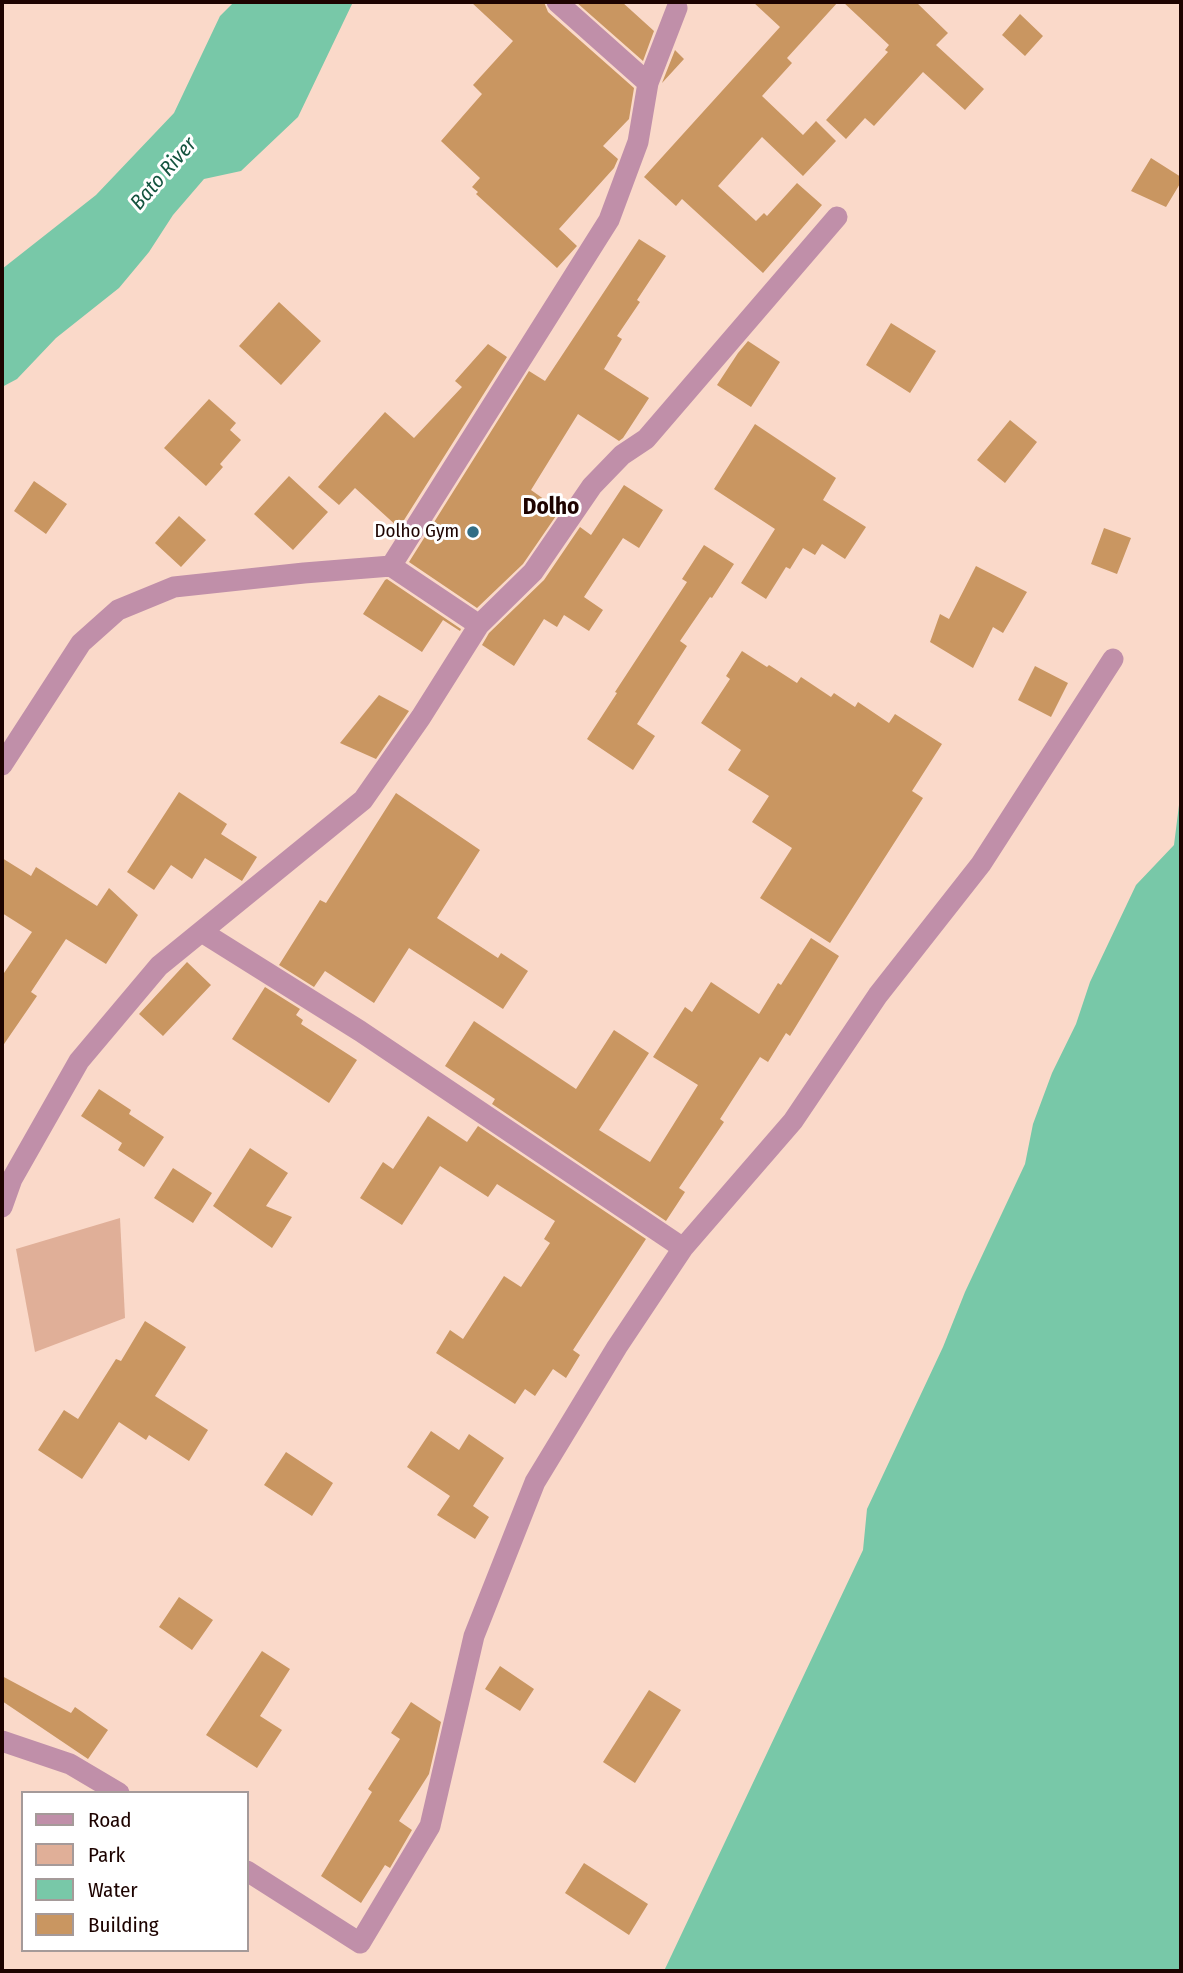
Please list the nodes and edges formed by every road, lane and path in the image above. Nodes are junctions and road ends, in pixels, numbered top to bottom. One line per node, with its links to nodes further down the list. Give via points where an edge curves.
1 (557, 2): 3 (street)
2 (677, 8): 3 (street)
3 (649, 83): 5 (street, via 638,142 609,220)
4 (837, 217): 6 (street, via 646,439 622,455 592,486 533,572)
5 (391, 566): 6 (street); 8 (street, via 174,587 118,610 81,643)
6 (479, 625): 9 (street, via 363,800)
7 (1113, 659): 11 (street, via 981,864 878,995 793,1121)
8 (2, 765)
9 (202, 932): 10 (street, via 159,967 79,1061 12,1179); 11 (street, via 360,1031)
10 (2, 1207)
11 (683, 1248): 14 (street, via 535,1482 474,1636 430,1826 360,1943)
12 (2, 1741): 13 (street, via 70,1764)
13 (116, 1791)
14 (248, 1872)

